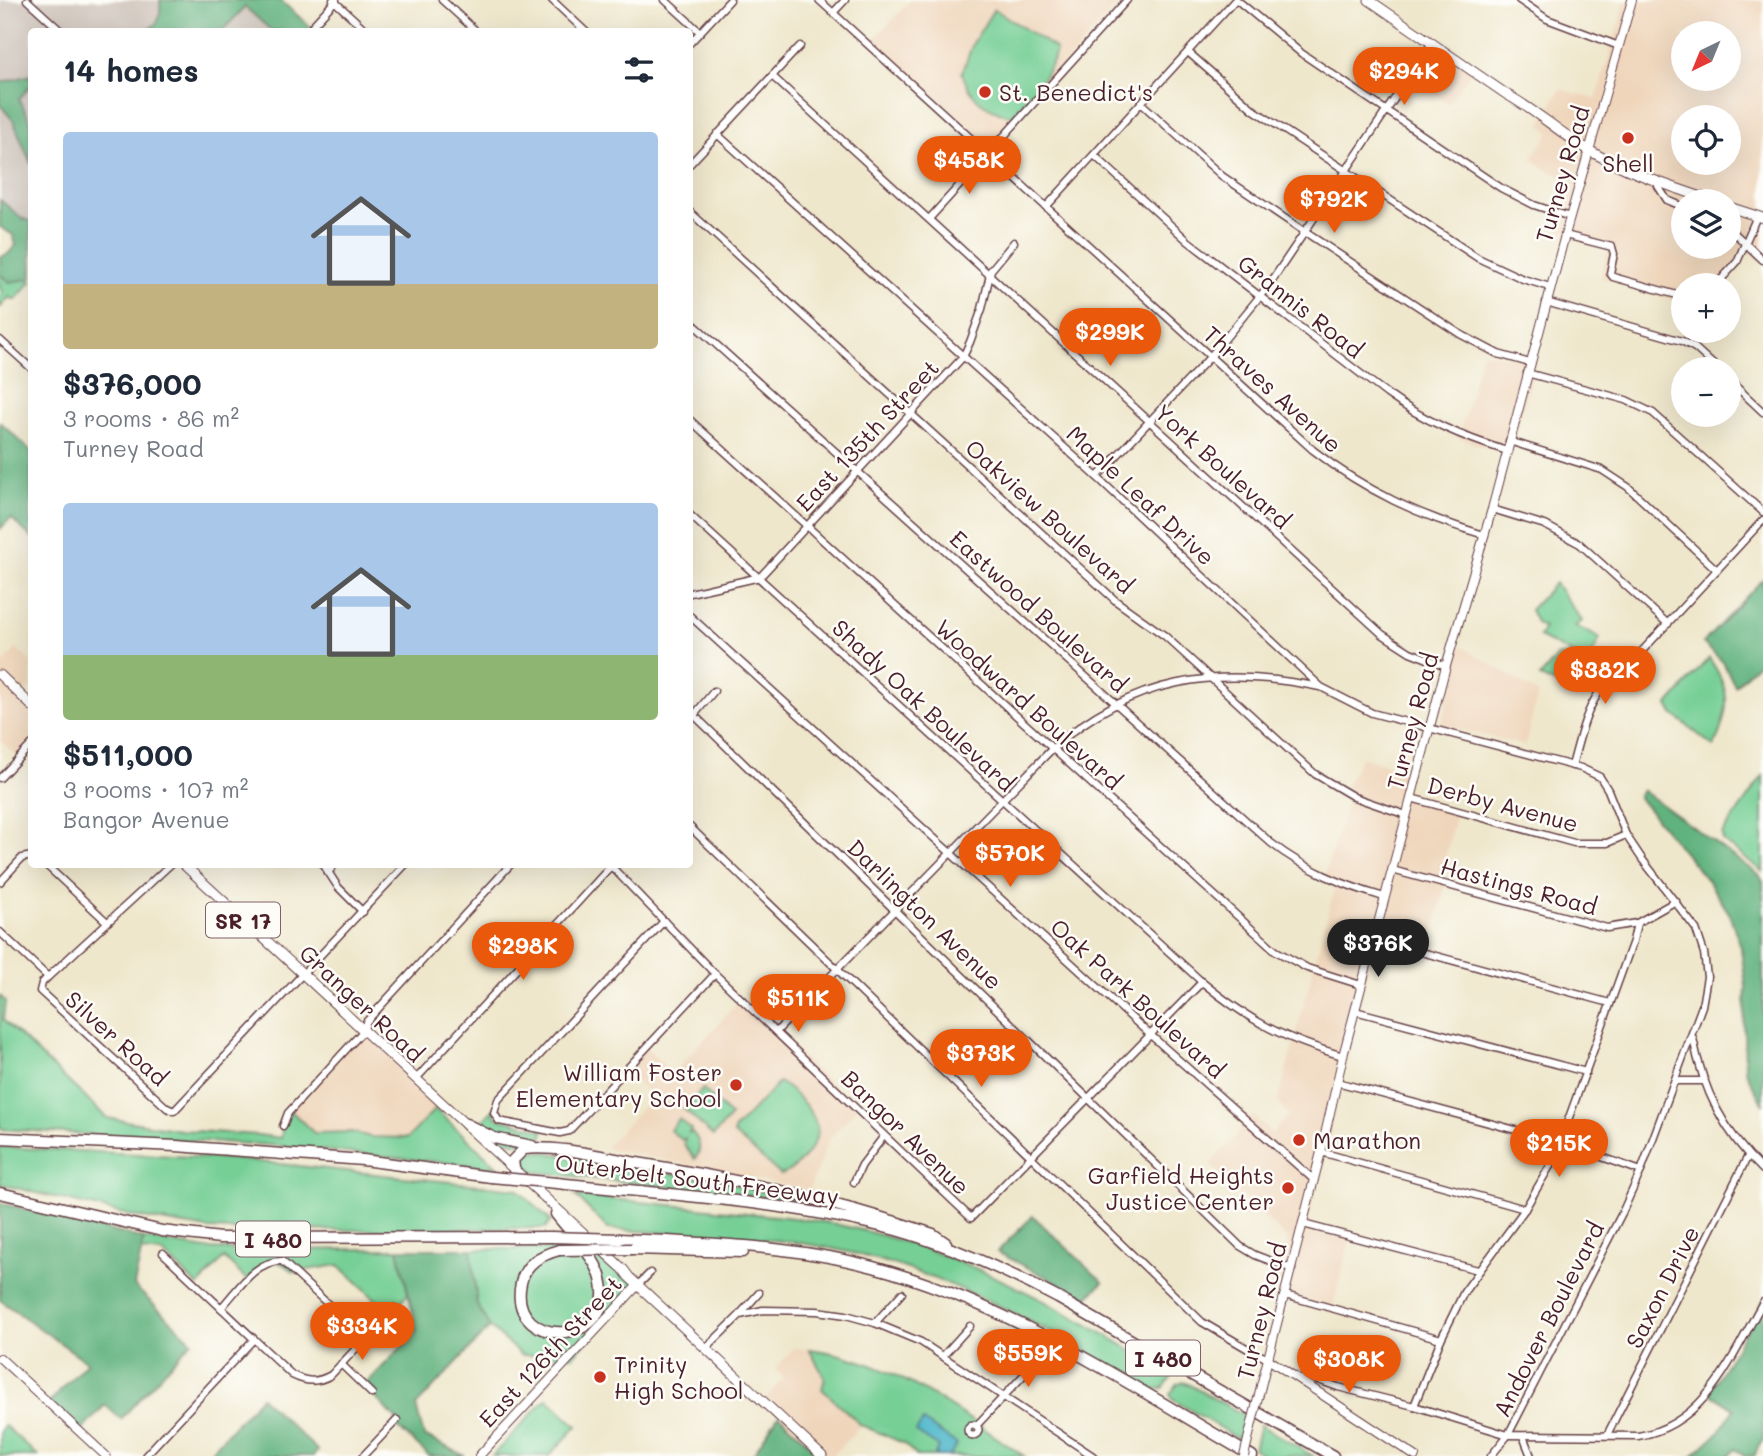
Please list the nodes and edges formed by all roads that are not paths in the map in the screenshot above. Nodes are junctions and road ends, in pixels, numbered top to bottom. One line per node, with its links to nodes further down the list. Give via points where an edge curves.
1 (27, 0): 16 (street)
2 (442, 0): 18 (street)
3 (552, 0): 19 (street)
4 (665, 0): 20 (street)
5 (730, 0): 20 (street)
6 (819, 0): 14 (street, Thraves Avenue)
7 (845, 0): 14 (street)
8 (1127, 0): 31 (street)
9 (1236, 0): 25 (street); 28 (street, via 1301,53)
10 (1369, 0): 22 (main road)
11 (1519, 0): 24 (street, via 1547,19)
12 (1632, 0): 24 (main road, Turney Road)
13 (335, 1): 15 (street); 17 (street)
14 (833, 13): 31 (street, Thraves Avenue)
15 (312, 26)
16 (58, 28)
17 (364, 28)
18 (473, 28)
19 (582, 28)
20 (700, 32): 21 (street)
21 (693, 40)
22 (1432, 43): 28 (street); 30 (main road)
23 (800, 46): 26 (street)
24 (1619, 46): 30 (main road, Turney Road)
25 (1188, 52): 27 (street); 34 (street, via 1254,110)
26 (772, 76): 29 (street); 43 (street, York Boulevard)
27 (1142, 103): 32 (street); 44 (street, via 1222,176)
28 (1387, 112): 34 (street); 41 (street, via 1512,195)
29 (717, 134): 33 (street); 58 (street, Maple Leaf Drive)
30 (1589, 150): 35 (main road); 41 (main road, Turney Road)
31 (988, 154): 38 (street, Thraves Avenue); 43 (street)
32 (1094, 155): 38 (street); 54 (street, Grannis Road)
33 (693, 161)
34 (1347, 171): 44 (street); 52 (street, via 1478,258)
35 (1659, 181): 36 (main road); 37 (street, via 1662,196)
36 (1681, 189)
37 (1671, 202)
38 (1046, 207): 59 (street, Thraves Avenue)
39 (1741, 210): 42 (main road)
40 (693, 215): 66 (street, Oakview Boulevard)
41 (1570, 217): 45 (main road, Turney Road)
42 (1760, 217): 48 (street)
43 (929, 219): 51 (street, York Boulevard)
44 (1306, 232): 54 (street); 61 (street, via 1460,334 1498,354)
45 (1564, 235): 52 (main road, Turney Road); 53 (street, via 1612,247 1610,273 1614,277)
46 (1741, 239): 48 (street)
47 (1014, 242): 51 (street, East 135th Street)
48 (1745, 243): 49 (street); 50 (street)
49 (1763, 260)
50 (1727, 273)
51 (990, 274): 58 (street, East 135th Street); 67 (street, York Boulevard)
52 (1550, 287): 55 (main road, Turney Road)
53 (1671, 292)
54 (1260, 297): 59 (street); 70 (street, Grannis Road, via 1403,406 1451,432)
55 (1546, 302): 60 (street, via 1682,341); 61 (main road, Turney Road)
56 (693, 324): 71 (street, Eastwood Boulevard)
57 (0, 340): 62 (street)
58 (963, 356): 66 (street, East 135th Street); 72 (street, Maple Leaf Drive)
59 (1210, 357): 67 (street); 78 (street, Thraves Avenue, via 1300,440 1353,479 1413,512)
60 (1705, 357)
61 (1530, 363): 63 (main road, Turney Road)
62 (28, 365)
63 (1527, 373): 69 (main road, Turney Road); 74 (street, via 1626,400 1653,413)
64 (1741, 391): 65 (street)
65 (1763, 412)
66 (910, 413): 71 (street, East 135th Street); 86 (street, Oakview Boulevard, via 1116,601 1165,636)
67 (1149, 422): 72 (street); 84 (street, York Boulevard, via 1382,634 1410,652)
68 (693, 423): 77 (street, Woodward Boulevard)
69 (1510, 440): 70 (main road, Turney Road); 79 (street, via 1602,470 1628,487)
70 (1507, 451): 73 (main road, Turney Road)
71 (857, 472): 77 (street, East 135th Street); 90 (street, Eastwood Boulevard)
72 (1097, 477): 87 (street, Maple Leaf Drive)
73 (1492, 509): 78 (main road, Turney Road); 83 (street, via 1545,525 1580,544)
74 (1763, 512)
75 (693, 518): 80 (street, Shady Oak Boulevard)
76 (1763, 520): 79 (street)
77 (808, 525): 80 (street, East 135th Street); 95 (street, Woodward Boulevard)
78 (1483, 535): 84 (main road, Turney Road)
79 (1717, 570): 83 (street)
80 (760, 577): 81 (street); 100 (street, Shady Oak Boulevard)
81 (693, 592)
82 (693, 619): 104 (street, Oak Park Boulevard)
83 (1668, 624): 96 (street, via 1594,698)
84 (1446, 666): 93 (main road, Turney Road)
85 (0, 675): 89 (main road)
86 (1208, 677): 87 (street, via 1269,678); 90 (street); 101 (street, Oakview Boulevard, via 1325,781 1354,797)
87 (1321, 687): 93 (street, Maple Leaf Drive, via 1371,713)
88 (714, 691): 91 (street)
89 (28, 702)
90 (1117, 704): 95 (street); 118 (street, Eastwood Boulevard, via 1287,855 1332,880)
91 (693, 716)
92 (693, 718): 120 (street, Darlington Avenue)
93 (1430, 728): 96 (street, Maple Leaf Drive); 99 (main road, Turney Road)
94 (28, 748): 98 (street)
95 (1052, 749): 100 (street); 132 (street, Woodward Boulevard, via 1276,951 1307,968)
96 (1572, 766): 97 (street, Maple Leaf Drive)
97 (1600, 777): 103 (street, Andover Boulevard)
98 (0, 778)
99 (1411, 799): 101 (main road, Turney Road); 103 (street, Derby Avenue, via 1574,843 1607,843)
100 (1002, 801): 104 (street); 131 (street, Shady Oak Boulevard)
101 (1406, 815): 115 (main road, Turney Road)
102 (693, 830): 127 (street)
103 (1626, 835): 119 (street, Andover Boulevard)
104 (951, 853): 120 (street); 137 (street, Oak Park Boulevard)
105 (28, 856): 117 (street)
106 (49, 868): 123 (street)
107 (167, 868): 123 (street)
108 (187, 868): 129 (main road, Granger Road / SR 17)
109 (325, 868): 116 (street)
110 (332, 868): 116 (street)
111 (402, 868): 121 (street)
112 (506, 868): 135 (street, via 366,1022)
113 (607, 868): 141 (street)
114 (613, 868): 122 (street, Bangor Avenue)
115 (1392, 870): 118 (main road, Turney Road); 124 (street, Hastings Road, via 1607,928)
116 (328, 873): 121 (street)
117 (0, 882)
118 (1384, 898): 126 (main road, Turney Road)
119 (1676, 901): 124 (street); 138 (street, Andover Boulevard, via 1696,929 1707,977)
120 (895, 909): 127 (street); 145 (street, Darlington Avenue)
121 (363, 912): 129 (street)
122 (664, 921): 128 (street, Bangor Avenue); 128 (street, via 498,1100 496,1117 505,1123 569,1131)
123 (107, 922): 130 (street)
124 (1637, 923): 133 (street)
125 (0, 932): 130 (street)
126 (1373, 939): 132 (main road, Turney Road); 133 (street)
127 (838, 970): 136 (street); 154 (street)
128 (715, 974): 136 (street, Bangor Avenue)
129 (304, 975): 130 (street, Silver Road, via 180,1107 171,1110 40,991); 135 (main road, Granger Road / SR 17)
130 (48, 976)
131 (1202, 982): 137 (street); 139 (street, Shady Oak Boulevard, via 1271,1030)
132 (1361, 985): 134 (main road, Turney Road)
133 (1610, 1003): 140 (street)
134 (1355, 1011): 139 (main road, Turney Road); 140 (street)
135 (364, 1030): 141 (main road, Granger Road / SR 17); 148 (street, via 288,1113)
136 (776, 1032): 149 (street, Bangor Avenue)
137 (1150, 1034): 145 (street); 159 (street, Oak Park Boulevard)
138 (1692, 1036): 142 (street, Andover Boulevard); 143 (street)
139 (1343, 1056): 144 (main road, Turney Road)
140 (1586, 1072): 151 (street)
141 (416, 1079): 146 (main road, Granger Road / SR 17)
142 (1675, 1081): 143 (street); 157 (street, Andover Boulevard)
143 (1703, 1081): 155 (street)
144 (1337, 1082): 151 (street); 153 (main road, Turney Road)
145 (1088, 1098): 154 (street); 168 (street, Darlington Avenue, via 1240,1246)
146 (453, 1114): 147 (main road, Granger Road / SR 17); 158 (main road, Granger Road / SR 17, via 460,1126)
147 (466, 1124): 152 (highway, via 487,1136); 158 (main road, Granger Road / SR 17)
148 (283, 1126)
149 (884, 1136): 154 (street, Bangor Avenue, via 971,1218); 160 (street)
150 (0, 1138): 166 (highway, Outerbelt South Freeway / I 480, bridge, via 349,1159 814,1213 893,1230)
151 (1560, 1142): 157 (street); 162 (street)
152 (563, 1151): 158 (highway, via 524,1149 515,1156); 166 (highway, via 730,1179 834,1203 933,1234)
153 (1321, 1152): 159 (main road, Turney Road); 162 (street)
154 (1031, 1156): 188 (street, via 1202,1322)
155 (1748, 1156): 156 (street); 198 (street, Saxon Drive)
156 (1763, 1170)
157 (1641, 1171): 197 (street, Andover Boulevard)
158 (514, 1172): 163 (main road, Granger Road / SR 17); 171 (main road, Granger Road / SR 17)
159 (1314, 1180): 164 (main road, Turney Road)
160 (854, 1182)
161 (0, 1193): 165 (highway, I 480, bridge, via 162,1231 220,1238 551,1237)
162 (1525, 1209): 169 (street)
163 (556, 1214): 165 (highway, bridge, via 594,1263 603,1291 598,1312 589,1324 560,1334 533,1323 524,1311 523,1277 541,1256 559,1250 632,1249); 171 (main road, Granger Road / SR 17)
164 (1303, 1224): 168 (main road, Turney Road); 169 (street)
165 (795, 1251): 207 (highway, I 480, via 872,1267 971,1300)
166 (960, 1252): 208 (highway, Outerbelt South Freeway / I 480, via 1029,1282)
167 (163, 1253): 177 (street)
168 (1292, 1269): 175 (main road, Turney Road)
169 (1478, 1270): 184 (street)
170 (650, 1273): 172 (street, East 126th Street)
171 (629, 1277): 172 (main road, Granger Road / SR 17)
172 (638, 1285): 185 (main road, Granger Road / SR 17); 203 (main road, East 126th Street)
173 (759, 1293): 179 (street)
174 (902, 1293): 180 (street)
175 (1285, 1295): 184 (street); 188 (main road, Turney Road)
176 (1763, 1302): 198 (street, via 1713,1389 1695,1409 1657,1433)
177 (221, 1308): 182 (street); 183 (street, via 261,1265 282,1261)
178 (394, 1308): 183 (street)
179 (740, 1315): 180 (street, via 763,1310 817,1311); 185 (street)
180 (875, 1323): 186 (street, via 915,1338)
181 (970, 1326): 186 (street)
182 (254, 1339): 190 (street, via 302,1380 321,1381); 201 (street)
183 (365, 1339): 190 (street)
184 (1441, 1339): 194 (street)
185 (706, 1348): 204 (main road, Granger Road / SR 17)
186 (943, 1356): 193 (street)
187 (0, 1357): 200 (main road)
188 (1268, 1359): 206 (main road, Turney Road, bridge); 209 (main road)
189 (1035, 1363): 193 (street)
190 (341, 1364): 192 (street)
191 (1305, 1364): 194 (street, via 1318,1380)
192 (372, 1394)
193 (1003, 1396): 196 (street); 205 (street)
194 (1414, 1406): 197 (street)
195 (397, 1420): 202 (street)
196 (976, 1426)
197 (1507, 1435): 199 (street); 210 (street, Andover Boulevard)
198 (1607, 1435): 199 (street)
199 (1523, 1436): 211 (street)
200 (106, 1456)
201 (145, 1456)
202 (363, 1456)
203 (479, 1456)
204 (822, 1456)
205 (1093, 1456)
206 (1244, 1456)
207 (1252, 1456)
208 (1333, 1456)
209 (1415, 1456)
210 (1490, 1456)
211 (1531, 1456)

